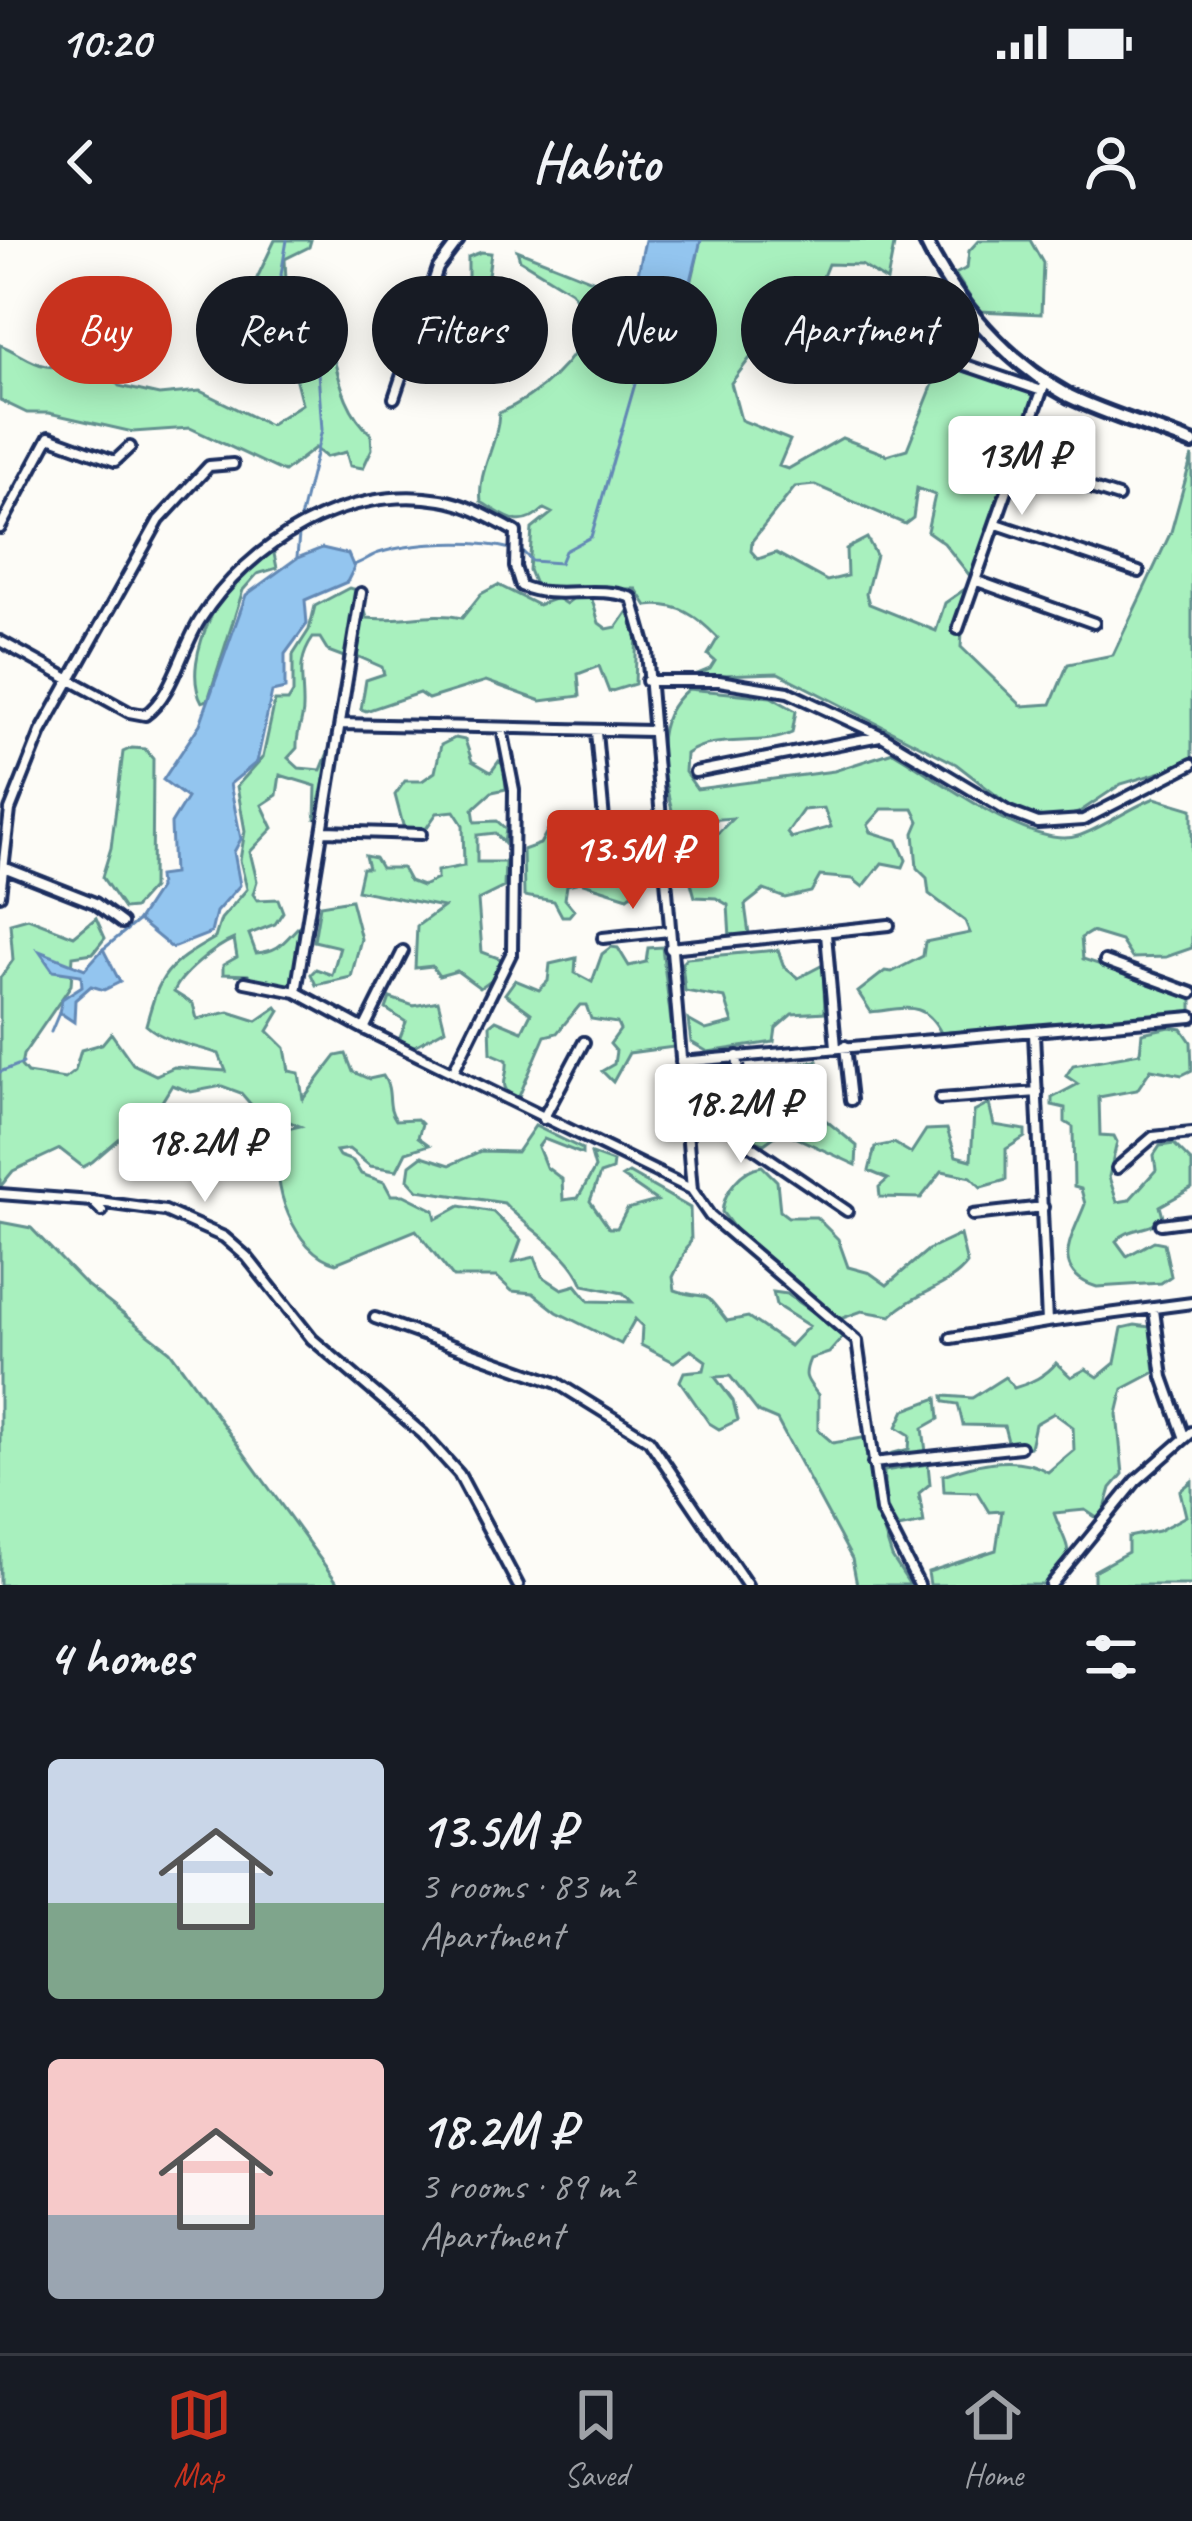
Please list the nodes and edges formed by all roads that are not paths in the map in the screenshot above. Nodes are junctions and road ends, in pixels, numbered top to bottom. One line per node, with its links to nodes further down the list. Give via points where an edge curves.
1 (459, 240): 5 (street, via 438,268)
2 (925, 240): 4 (main road, via 967,309)
3 (979, 365): 4 (street)
4 (1045, 385): 6 (main road); 9 (street)
5 (394, 398)
6 (1192, 442)
7 (130, 447): 12 (street, via 115,461 49,437)
8 (232, 464): 19 (street, via 209,466 158,520)
9 (1017, 464): 10 (street); 11 (street)
10 (1118, 497)
11 (997, 524): 13 (street); 14 (street)
12 (0, 528)
13 (1139, 572)
14 (977, 581): 16 (street); 17 (street)
15 (362, 593): 21 (street)
16 (1094, 623)
17 (958, 629)
18 (0, 641): 19 (street)
19 (69, 679): 20 (street, via 145,715 198,622 249,561 316,519 393,498 473,509 516,532 521,586 541,595 632,598); 31 (street, via 10,810)
20 (647, 680): 24 (street); 25 (street, via 775,688)
21 (340, 724): 22 (street); 29 (street)
22 (502, 729): 23 (street); 51 (street, via 514,790 514,942)
23 (596, 731): 24 (street); 28 (street)
24 (651, 731): 35 (street)
25 (882, 736): 26 (street, via 1009,812 1054,825 1083,820); 27 (street)
26 (1192, 764)
27 (695, 772)
28 (604, 820)
29 (324, 831): 30 (street); 42 (street)
30 (421, 835)
31 (6, 868): 32 (street); 33 (street, via 94,903)
32 (0, 895)
33 (122, 923)
34 (889, 926): 36 (street)
35 (668, 931): 37 (street); 38 (street)
36 (826, 934): 38 (street); 48 (street)
37 (603, 938)
38 (670, 948): 50 (street)
39 (403, 951): 45 (street)
40 (1105, 961): 43 (street)
41 (245, 982): 42 (street)
42 (296, 992): 45 (street)
43 (1192, 993)
44 (1192, 1017): 46 (street)
45 (364, 1029): 51 (street)
46 (1034, 1033): 48 (street); 52 (street)
47 (584, 1042): 55 (street)
48 (841, 1047): 49 (street); 54 (street)
49 (736, 1056): 50 (street); 63 (street, via 747,1143)
50 (681, 1062): 58 (street)
51 (453, 1072): 55 (street)
52 (1039, 1092): 53 (street); 61 (street)
53 (940, 1099)
54 (851, 1100)
55 (543, 1119): 58 (street)
56 (1192, 1133): 57 (street, via 1153,1137)
57 (1117, 1168)
58 (692, 1190): 74 (street, via 710,1216 857,1341)
59 (0, 1194): 60 (street)
60 (92, 1201): 62 (street); 75 (street, via 164,1211 224,1237 247,1257 312,1339 459,1474)
61 (1043, 1207): 64 (street); 70 (street)
62 (101, 1211)
63 (848, 1211)
64 (973, 1215)
65 (1192, 1220): 66 (street)
66 (1161, 1224)
67 (1192, 1303): 68 (street)
68 (1154, 1310): 70 (street); 72 (street, via 1162,1377)
69 (375, 1318): 76 (street, via 557,1383 649,1440)
70 (1047, 1322): 71 (street)
71 (951, 1339)
72 (1188, 1434): 78 (street, via 1136,1481)
73 (1020, 1447): 74 (street)
74 (873, 1463): 77 (street, via 881,1511)
75 (518, 1585)
76 (747, 1585)
77 (919, 1585)
78 (1051, 1585)

